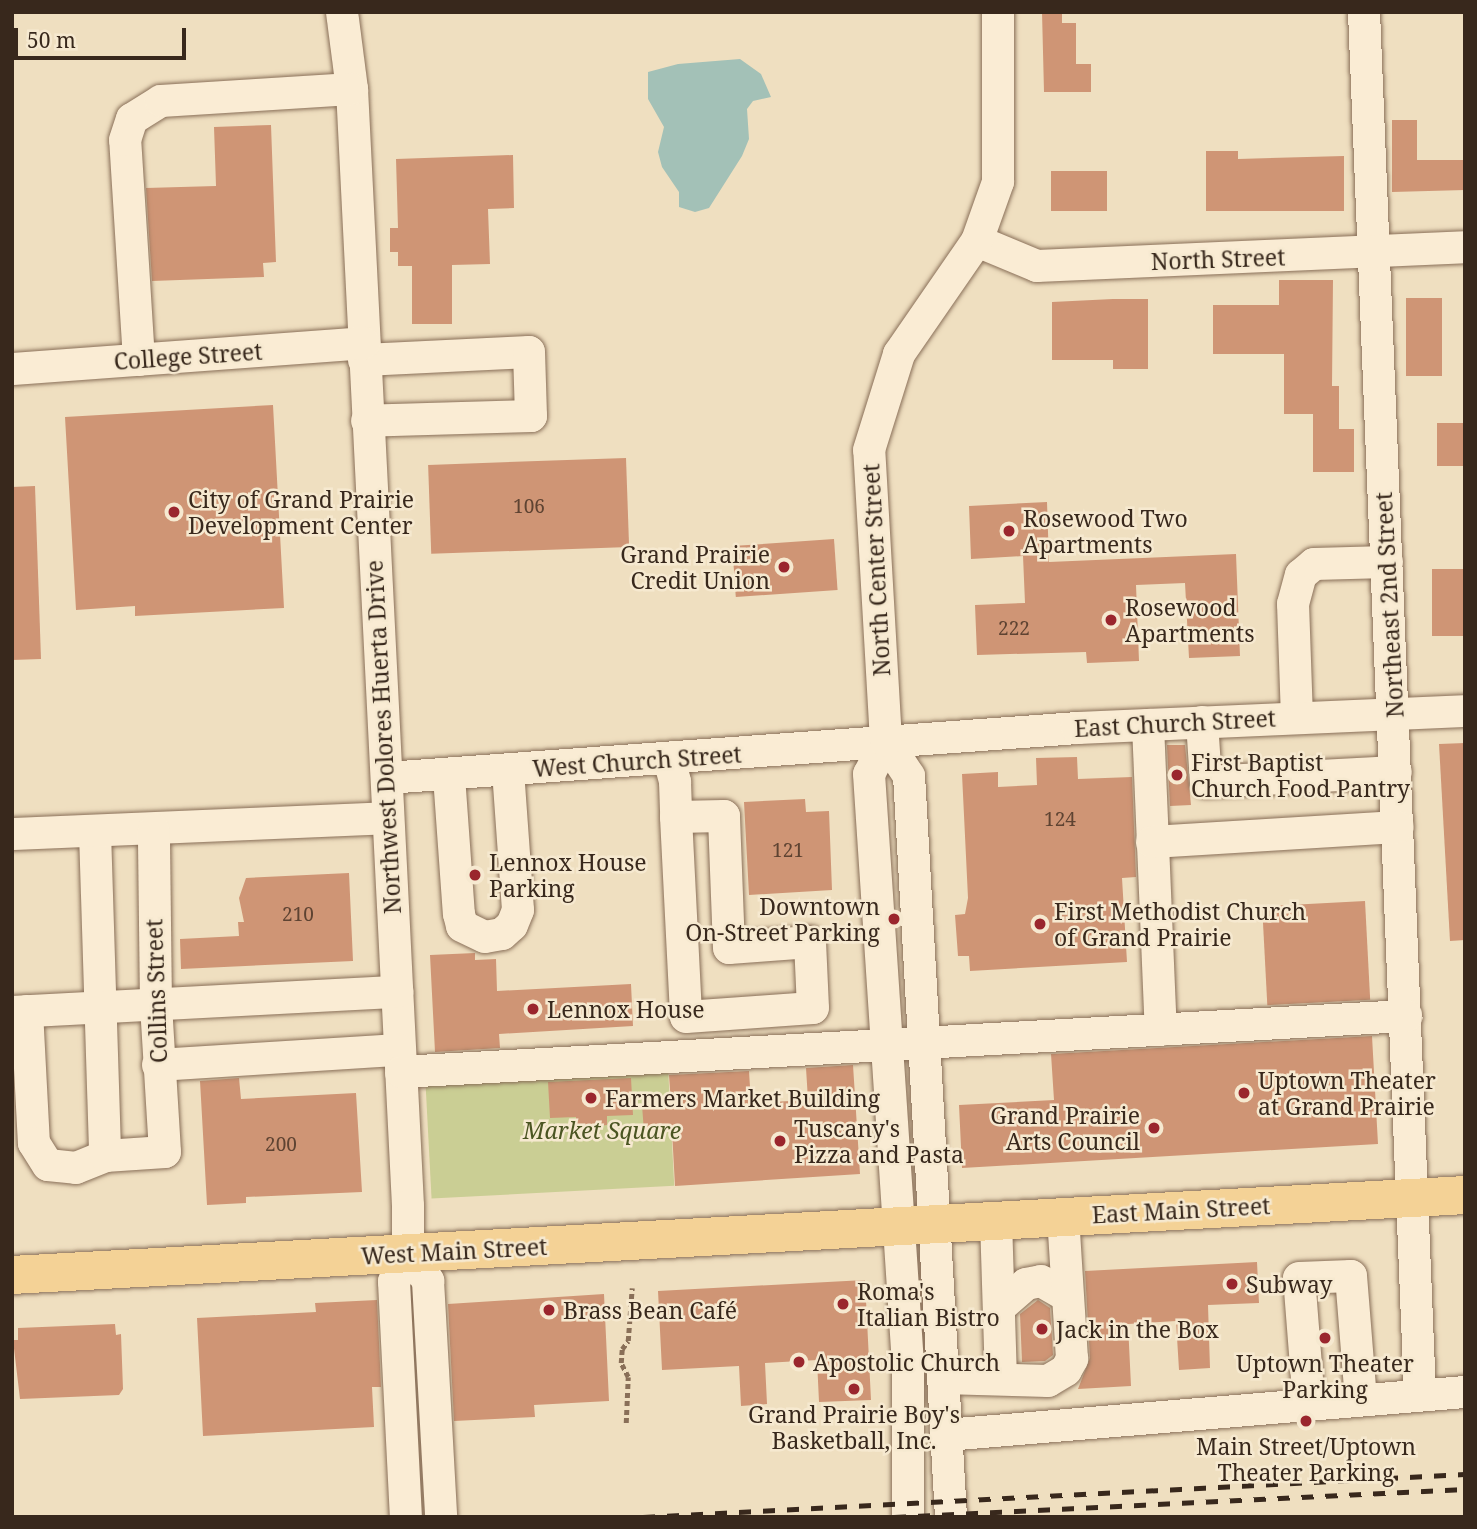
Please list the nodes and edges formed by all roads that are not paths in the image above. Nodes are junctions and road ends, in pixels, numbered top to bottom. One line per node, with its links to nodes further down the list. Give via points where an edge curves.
1 (342, 12): 4 (street, Northwest Dolores Huerta Drive)
2 (998, 12): 5 (street, North Center Street, via 998,183)
3 (1364, 12): 7 (street, Northeast 2nd Street)
4 (352, 89): 8 (street, Northwest Dolores Huerta Drive); 9 (street, via 161,101 132,119 124,140)
5 (977, 240): 7 (street, North Street, via 1037,266); 18 (street, North Center Street, via 899,354 869,450)
6 (1465, 247): 7 (street, North Street)
7 (1373, 253): 12 (street, Northeast 2nd Street)
8 (364, 352): 9 (street, College Street); 11 (street, Northwest Dolores Huerta Drive); 11 (street, College Street, via 529,352 531,416)
9 (139, 360): 10 (street, College Street)
10 (12, 369)
11 (367, 421): 23 (street, Northwest Dolores Huerta Drive)
12 (1387, 562): 14 (street, Northeast 2nd Street); 15 (street, via 1314,564 1301,575 1293,604)
13 (1465, 711): 14 (street, East Church Street)
14 (1394, 715): 15 (street, East Church Street); 21 (street, Northeast 2nd Street)
15 (1297, 718): 16 (street, East Church Street)
16 (1202, 722): 17 (street, East Church Street); 21 (street, via 1206,782)
17 (1147, 725): 18 (street, East Church Street); 30 (street)
18 (886, 741): 19 (street, West Church Street); 37 (street, North Center Street, via 909,776); 38 (street, via 869,774)
19 (669, 759): 20 (street, West Church Street); 24 (street)
20 (508, 771): 22 (street, West Church Street); 22 (street, via 518,910 502,934 485,937 462,926 459,914)
21 (1396, 772): 26 (street, Northeast 2nd Street)
22 (449, 776): 23 (street, West Church Street)
23 (387, 778): 25 (street, Northwest Dolores Huerta Drive)
24 (676, 817): 24 (street, via 686,1017 813,1008 810,942 729,948 724,816)
25 (388, 818): 27 (street); 31 (street, Northwest Dolores Huerta Drive)
26 (1398, 827): 30 (street); 35 (street, Northeast 2nd Street)
27 (154, 830): 28 (street); 32 (street, Collins Street)
28 (95, 832): 29 (street); 33 (street)
29 (12, 834)
30 (1152, 842): 36 (street)
31 (397, 992): 32 (street); 39 (street, Northwest Dolores Huerta Drive)
32 (156, 1005): 33 (street); 40 (street, Collins Street)
33 (102, 1008): 34 (street); 41 (street)
34 (20, 1012): 41 (street, via 34,1143 41,1155 58,1169 76,1168)
35 (1406, 1016): 36 (street); 43 (street, Northeast 2nd Street)
36 (1161, 1030): 37 (street)
37 (922, 1041): 38 (street); 46 (street, North Center Street)
38 (884, 1044): 39 (street); 46 (street)
39 (400, 1061): 40 (street); 47 (street, Northwest Dolores Huerta Drive)
40 (158, 1065): 41 (street, Collins Street, via 164,1152)
41 (105, 1156)
42 (1465, 1195): 43 (main road, East Main Street)
43 (1413, 1198): 44 (main road, East Main Street); 54 (street, Northeast 2nd Street)
44 (1063, 1216): 45 (main road, East Main Street); 49 (street)
45 (996, 1220): 46 (main road, East Main Street); 50 (street)
46 (915, 1225): 47 (main road, West Main Street); 52 (street); 60 (street, via 908,1365)
47 (408, 1254): 48 (main road, West Main Street); 58 (street, via 394,1282); 59 (street, via 428,1281)
48 (12, 1275)
49 (1067, 1281): 50 (street, via 1026,1284); 51 (street, via 1072,1359 1066,1370 1048,1381)
50 (1000, 1307): 51 (street)
51 (1001, 1377): 52 (street)
52 (943, 1378): 57 (street)
53 (1465, 1392): 54 (street)
54 (1420, 1395): 55 (street)
55 (1361, 1400): 56 (street); 56 (street, via 1351,1276 1299,1278)
56 (1309, 1404): 57 (street)
57 (946, 1435): 61 (street)
58 (406, 1517)
59 (440, 1517)
60 (908, 1517)
61 (951, 1517)

